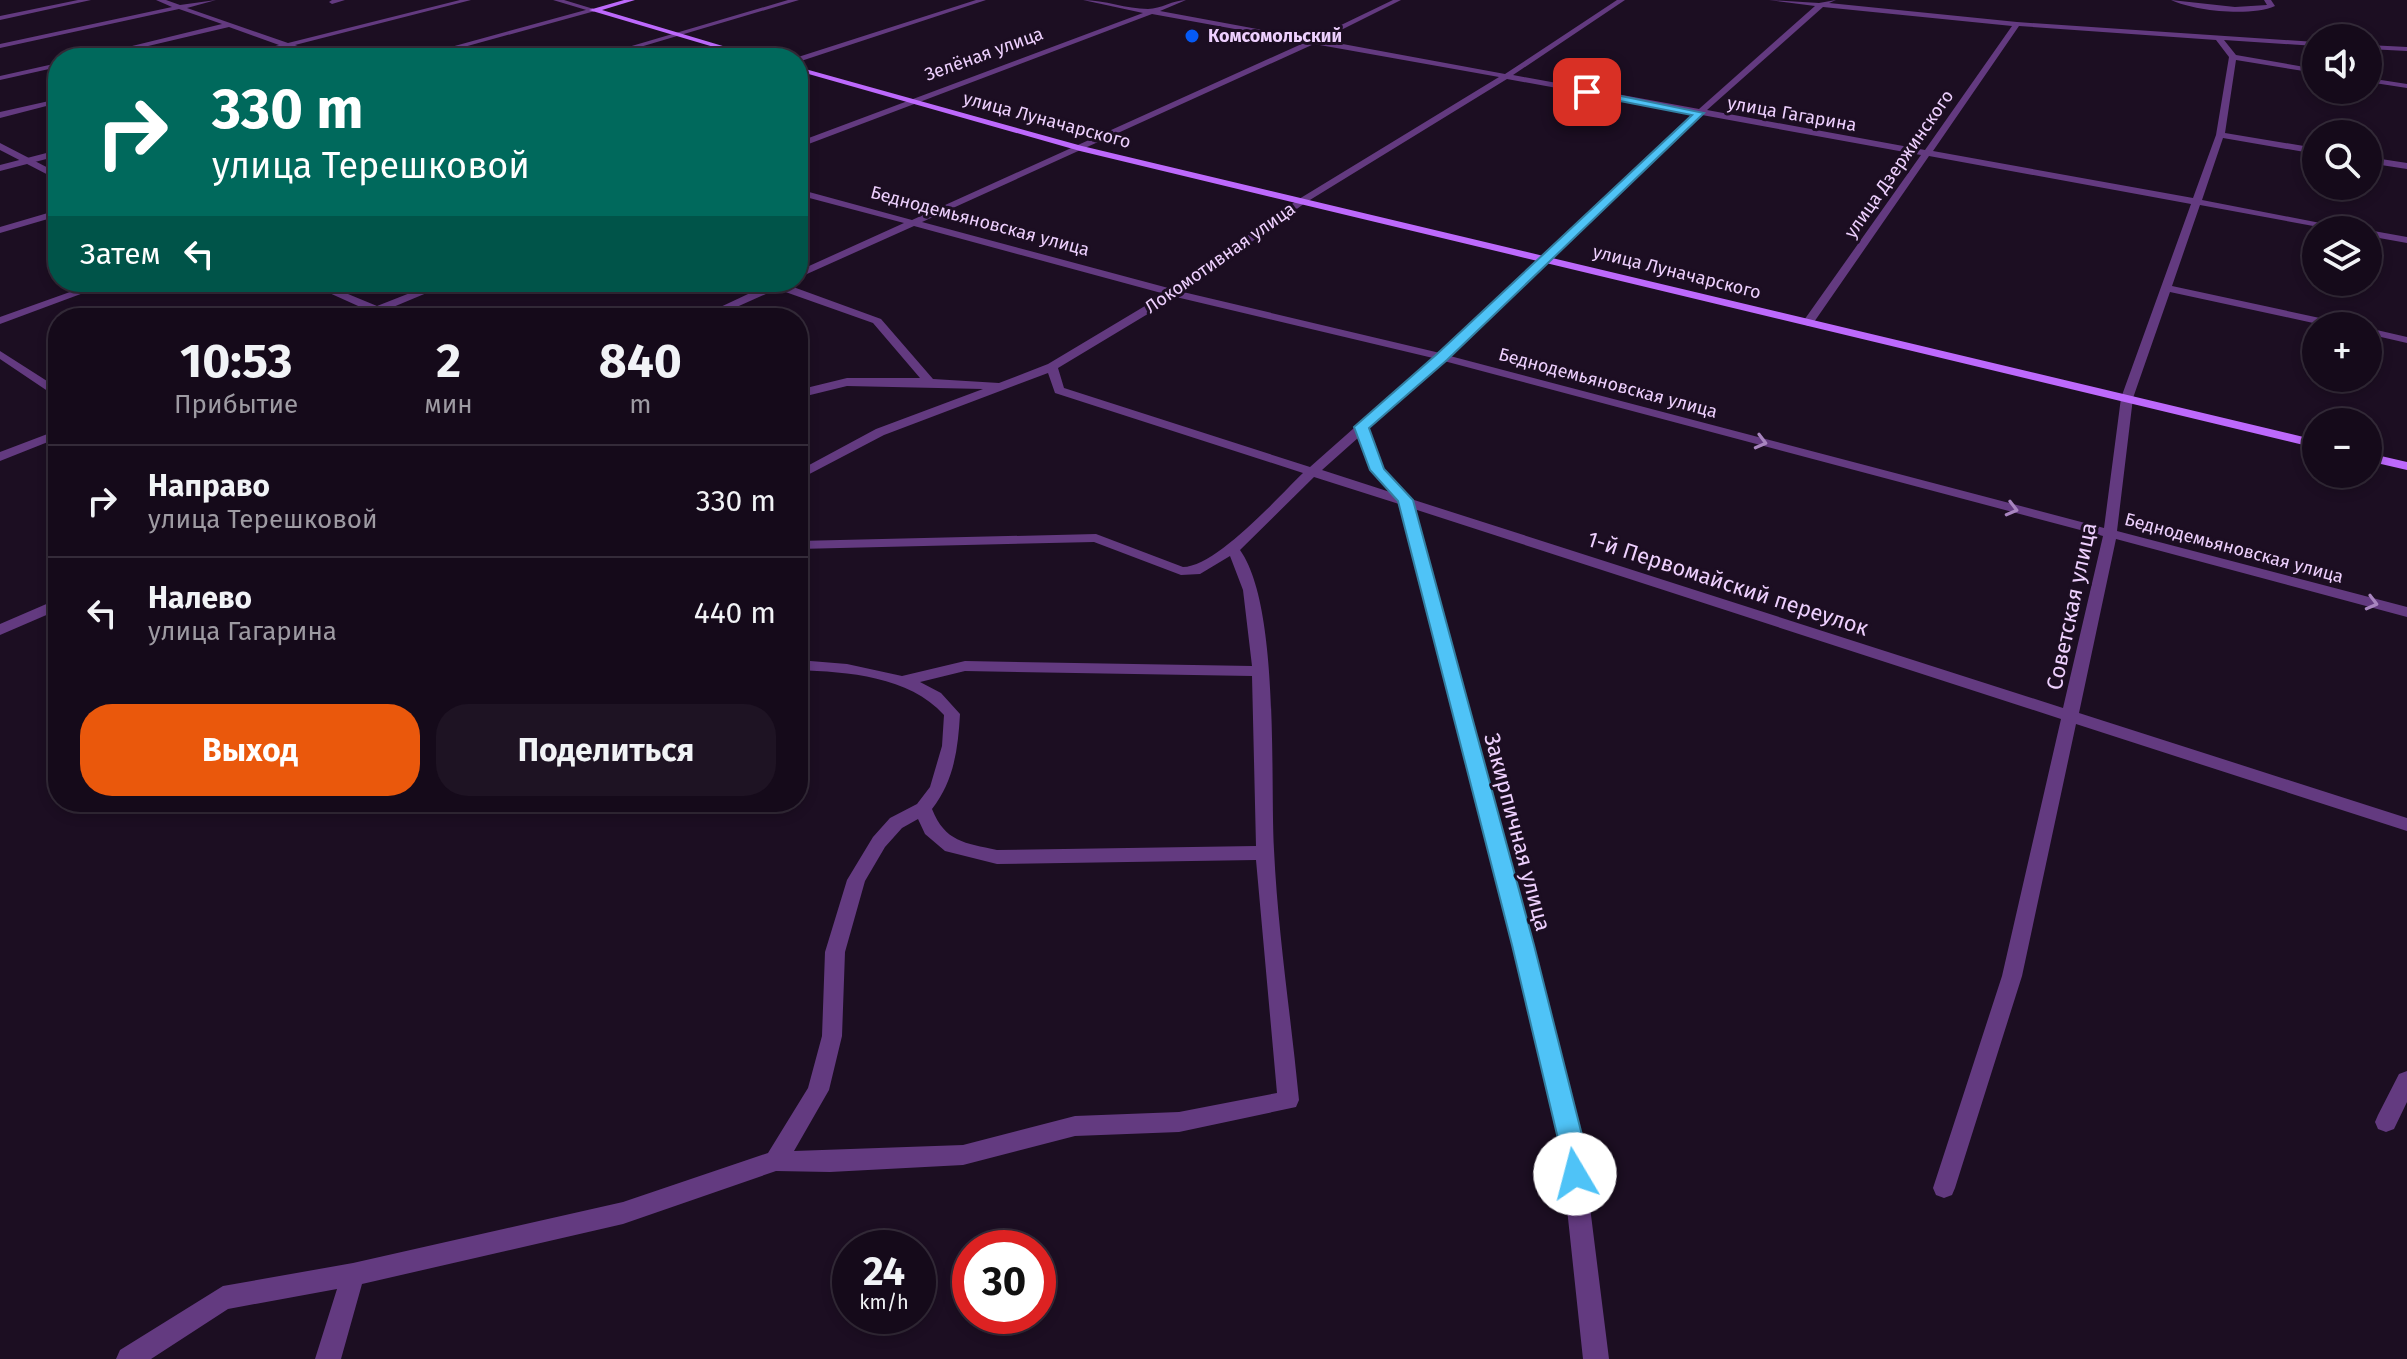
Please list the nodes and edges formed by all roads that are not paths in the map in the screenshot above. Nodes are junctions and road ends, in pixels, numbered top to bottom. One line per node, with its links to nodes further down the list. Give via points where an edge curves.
1 (88, 0): 22 (street)
2 (159, 0): 19 (street)
3 (213, 0): 19 (street)
4 (342, 0): 18 (street)
5 (468, 0): 29 (street)
6 (556, 0): 20 (street)
7 (632, 0): 20 (main road)
8 (796, 0): 25 (street)
9 (983, 0): 39 (street)
10 (1086, 0): 21 (street, улица Гагарина)
11 (1183, 0): 21 (street, Зелёная улица)
12 (1398, 0): 27 (street)
13 (1622, 0): 44 (street, Локомотивная улица)
14 (1772, 0): 17 (street)
15 (2174, 0): 16 (street, via 2248,9 2272,6)
16 (2267, 0)
17 (1826, 1): 23 (street); 50 (street)
18 (332, 2)
19 (179, 7): 24 (street); 30 (street)
20 (593, 10): 25 (main road); 34 (street)
21 (1148, 13): 27 (street, улица Гагарина); 48 (street, Зелёная улица)
22 (0, 18)
23 (2017, 24): 26 (street); 57 (street, улица Дзержинского)
24 (231, 25): 29 (street); 31 (street)
25 (677, 34): 35 (street); 36 (main road)
26 (2219, 38): 28 (street); 40 (street)
27 (1312, 42): 44 (street, улица Гагарина); 55 (street)
28 (2302, 43)
29 (288, 45): 32 (street); 33 (street)
30 (0, 46)
31 (131, 48)
32 (276, 48)
33 (296, 48)
34 (452, 48)
35 (629, 48)
36 (725, 48)
37 (2382, 48): 38 (street)
38 (2407, 49)
39 (808, 56)
40 (2233, 57): 42 (street); 52 (street, Советская улица)
41 (48, 67): 45 (street)
42 (2302, 69)
43 (808, 72): 48 (main road, улица Луначарского)
44 (1505, 77): 50 (street, улица Гагарина); 65 (street, Локомотивная улица)
45 (0, 78)
46 (2382, 82): 47 (street)
47 (2407, 86)
48 (907, 101): 53 (street, Зелёная улица); 55 (main road, улица Луначарского)
49 (48, 103): 51 (street)
50 (1699, 113): 57 (street, улица Гагарина); 73 (street)
51 (0, 115)
52 (2220, 135): 56 (street); 66 (street, Советская улица)
53 (808, 141)
54 (0, 146): 59 (street)
55 (1080, 148): 65 (main road, улица Луначарского); 69 (street)
56 (2302, 149)
57 (1926, 154): 66 (street, улица Гагарина); 87 (street, улица Дзержинского)
58 (48, 156): 59 (street)
59 (28, 161): 62 (street); 63 (street)
60 (2382, 162): 61 (street)
61 (2407, 166)
62 (0, 168)
63 (48, 172)
64 (808, 195): 69 (street, Беднодемьяновская улица)
65 (1302, 201): 73 (main road, улица Луначарского); 81 (street, Локомотивная улица)
66 (2198, 202): 68 (street, улица Гагарина); 75 (street, Советская улица)
67 (48, 216): 70 (street)
68 (2302, 221)
69 (916, 222): 74 (street); 81 (street, Беднодемьяновская улица)
70 (0, 230)
71 (2382, 236): 72 (street)
72 (2407, 240)
73 (1543, 258): 87 (main road, улица Луначарского); 91 (street)
74 (808, 271)
75 (2164, 288): 85 (street); 97 (street, Советская улица)
76 (80, 292): 86 (street)
77 (334, 292): 82 (street)
78 (423, 292): 83 (street)
79 (757, 292): 84 (street)
80 (800, 292): 93 (street, via 877,321)
81 (1174, 293): 91 (street, Беднодемьяновская улица); 92 (street, Локомотивная улица)
82 (372, 308)
83 (382, 308)
84 (724, 308)
85 (2302, 317)
86 (0, 321)
87 (1808, 323): 97 (main road, улица Луначарского)
88 (2382, 334): 89 (street)
89 (2407, 340)
90 (0, 354): 95 (street)
91 (1442, 357): 98 (street); 107 (street, Беднодемьяновская улица, one-way to 107)
92 (1052, 367): 94 (street, Локомотивная улица); 104 (street, 1-й Первомайский переулок, via 1059,390)
93 (929, 382): 94 (street); 96 (street, via 847,382)
94 (1005, 386): 105 (street, Локомотивная улица, via 880,432)
95 (48, 387)
96 (808, 392)
97 (2127, 398): 100 (main road, улица Луначарского); 107 (street, Советская улица)
98 (1362, 427): 104 (street); 106 (street, Закирпичная улица, via 1377,470)
99 (48, 438): 101 (street)
100 (2302, 441)
101 (0, 457)
102 (2382, 460): 103 (main road)
103 (2407, 466)
104 (1314, 470): 106 (street, 1-й Первомайский переулок); 109 (street)
105 (808, 471)
106 (1405, 500): 116 (street, 1-й Первомайский переулок); 127 (street, Закирпичная улица, via 1571,1143)
107 (2110, 535): 111 (street, Беднодемьяновская улица, one-way to 111); 116 (street, Советская улица)
108 (808, 545): 109 (street, via 1096,538 1181,571 1195,571)
109 (1232, 549): 114 (street, via 1250,593)
110 (48, 608): 112 (street)
111 (2407, 612)
112 (0, 630)
113 (808, 665): 115 (street)
114 (1260, 671): 115 (street, via 965,666); 119 (street)
115 (901, 681): 117 (street, via 932,693 952,714 938,789)
116 (2070, 717): 118 (street, 1-й Первомайский переулок); 123 (street, Советская улица, via 2012,976)
117 (923, 808): 119 (street, via 931,829 951,846 997,857); 122 (street, via 896,823 856,880 835,952 832,1036 818,1090)
118 (2407, 825)
119 (1265, 853): 122 (street, via 1288,1100 1179,1122 1075,1126 963,1155)
120 (2407, 1080): 121 (street)
121 (2386, 1122)
122 (776, 1161): 124 (street, via 623,1213)
123 (1944, 1188)
124 (353, 1275): 125 (street, via 223,1298); 126 (street)
125 (129, 1359)
126 (328, 1359)
127 (1596, 1359)

